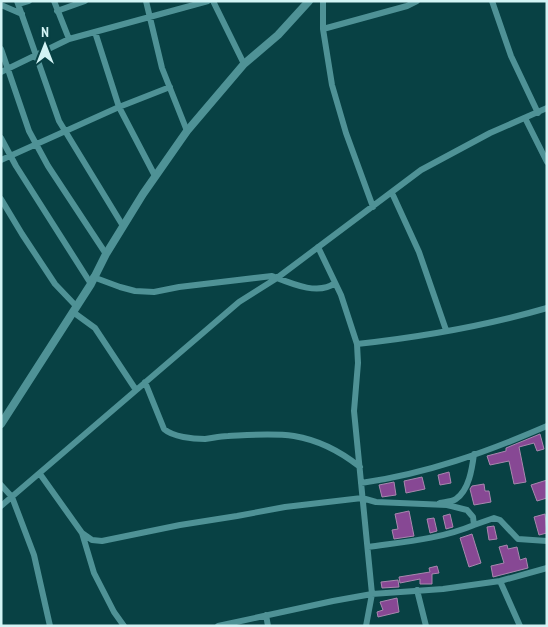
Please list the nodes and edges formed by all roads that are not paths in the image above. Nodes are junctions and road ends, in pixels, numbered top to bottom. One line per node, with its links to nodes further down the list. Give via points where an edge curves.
1 (29, 1): 11 (street)
2 (54, 1): 14 (street)
3 (146, 1): 16 (street)
4 (208, 1): 13 (street)
5 (213, 1): 22 (street)
6 (309, 1): 22 (street, via 278,35)
7 (323, 1): 17 (street)
8 (417, 1): 17 (street)
9 (492, 1): 27 (street, via 511,56)
10 (84, 2): 14 (street)
11 (18, 3): 15 (street)
12 (1, 5): 15 (street)
13 (180, 5): 16 (street)
14 (57, 11): 19 (street)
15 (22, 14): 21 (street)
16 (150, 17): 18 (street); 24 (street)
17 (323, 30): 39 (street, via 332,85)
18 (95, 32): 19 (street); 25 (street)
19 (70, 39): 21 (street)
20 (1, 49): 23 (street)
21 (37, 55): 23 (street); 30 (street)
22 (244, 64): 29 (street)
23 (4, 70): 32 (street)
24 (170, 87): 25 (street); 29 (street)
25 (118, 107): 30 (street); 36 (street)
26 (547, 108): 27 (street)
27 (538, 113): 28 (street)
28 (525, 118): 35 (street); 37 (street, via 421,170)
29 (187, 130): 36 (street)
30 (64, 131): 32 (street); 40 (street)
31 (1, 139): 33 (street)
32 (36, 144): 33 (street); 42 (street)
33 (11, 156): 34 (street); 44 (street)
34 (1, 160)
35 (547, 162)
36 (155, 176): 40 (street)
37 (392, 193): 39 (street); 48 (street, via 419,252)
38 (1, 198): 47 (street)
39 (373, 207): 41 (street)
40 (123, 226): 42 (street)
41 (318, 247): 43 (street); 45 (street)
42 (106, 254): 44 (street)
43 (277, 278): 44 (street, via 266,276 154,292); 45 (street, via 310,288 323,289); 50 (street, via 239,302)
44 (92, 280): 47 (street)
45 (335, 283): 49 (street)
46 (547, 308): 48 (street)
47 (74, 309): 51 (street, via 95,328); 52 (street)
48 (446, 330): 49 (street)
49 (357, 344): 55 (street, via 354,410)
50 (145, 382): 51 (street); 55 (street, via 168,432 206,439 226,436 305,438 334,449)
51 (136, 390): 56 (street)
52 (1, 424)
53 (547, 426): 54 (street)
54 (474, 454): 57 (street, via 440,467); 61 (street, via 472,471 465,487 455,499)
55 (360, 467): 57 (street)
56 (40, 474): 59 (street); 64 (street)
57 (361, 483): 60 (street)
58 (1, 485): 59 (street)
59 (12, 497): 62 (street); 72 (street, via 34,555)
60 (362, 498): 61 (street, via 376,502); 64 (street, via 180,524 102,542 92,540); 66 (street)
61 (437, 504): 63 (street, via 467,510 474,517)
62 (1, 506)
63 (474, 525): 65 (street, via 494,518 518,539); 66 (street, via 423,539)
64 (82, 532): 73 (street, via 94,573)
65 (547, 541)
66 (368, 547): 70 (street)
67 (547, 568): 68 (street)
68 (500, 581): 69 (street); 78 (street)
69 (417, 590): 70 (street); 77 (street)
70 (372, 594): 71 (street); 76 (street)
71 (266, 615): 74 (street); 75 (street)
72 (50, 626)
73 (124, 626)
74 (218, 626)
75 (268, 626)
76 (366, 626)
77 (426, 626)
78 (520, 626)

